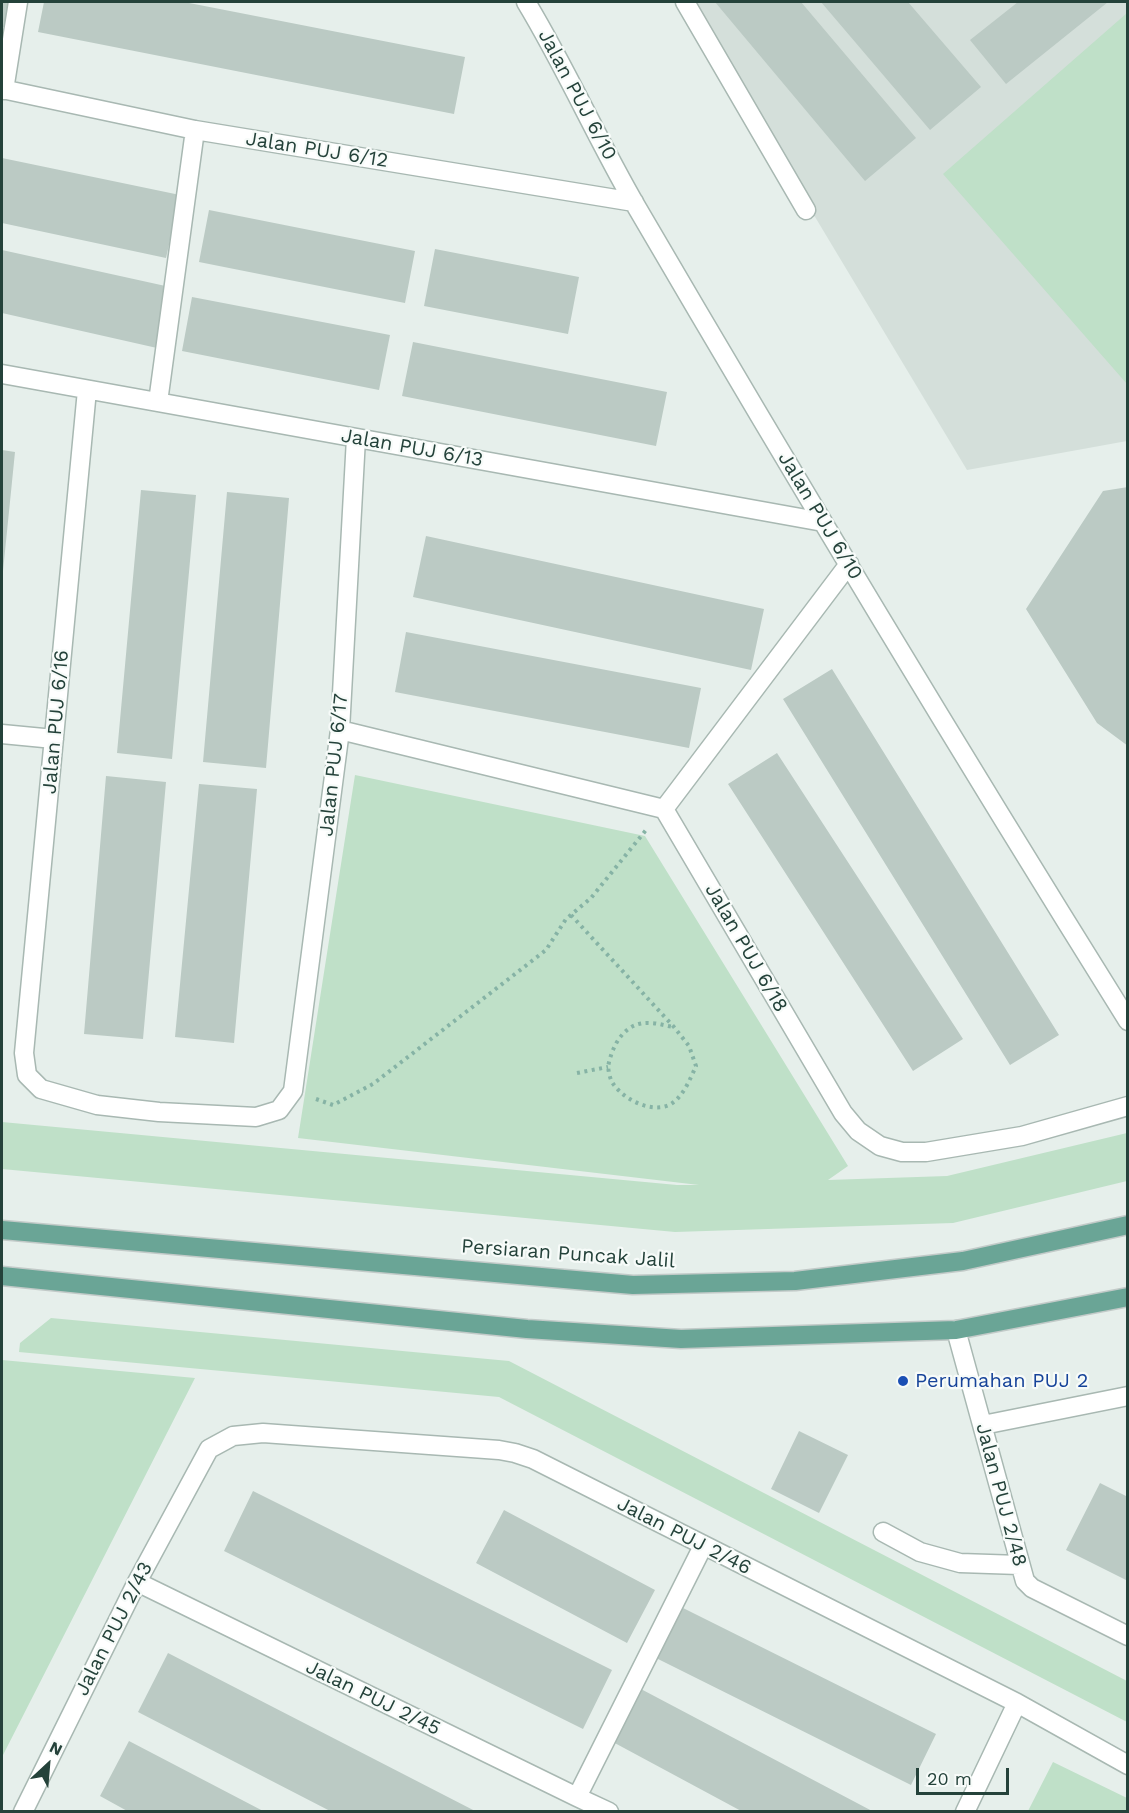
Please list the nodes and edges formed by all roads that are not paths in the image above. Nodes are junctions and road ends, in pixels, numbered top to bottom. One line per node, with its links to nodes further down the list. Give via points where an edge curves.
1 (18, 2): 4 (street)
2 (526, 2): 6 (street, Jalan PUJ 6/10)
3 (686, 2): 7 (street)
4 (3, 90): 5 (street, Jalan PUJ 6/12)
5 (195, 130): 6 (street, Jalan PUJ 6/12); 10 (street)
6 (634, 202): 12 (street, Jalan PUJ 6/10)
7 (806, 210)
8 (2, 374): 9 (street, Jalan PUJ 6/13)
9 (87, 390): 10 (street, Jalan PUJ 6/13); 16 (street, Jalan PUJ 6/16)
10 (158, 402): 11 (street, Jalan PUJ 6/13)
11 (356, 438): 12 (street, Jalan PUJ 6/13); 14 (street, Jalan PUJ 6/17)
12 (823, 522): 13 (street, Jalan PUJ 6/10)
13 (849, 564): 17 (street); 18 (street, Jalan PUJ 6/10)
14 (340, 730): 17 (street); 19 (street, Jalan PUJ 6/17, via 293,1091 279,1110 256,1117 97,1105 41,1089 27,1075)
15 (2, 734): 16 (street)
16 (54, 739): 19 (street, Jalan PUJ 6/16)
17 (664, 809): 20 (street, Jalan PUJ 6/18, via 843,1113 858,1131 880,1146 902,1152 926,1152 1022,1136)
18 (1128, 1021)
19 (24, 1053)
20 (1128, 1106)
21 (1128, 1225): 22 (main road, Persiaran Puncak Jalil, via 963,1261 795,1281 633,1285)
22 (2, 1230)
23 (2, 1276): 25 (main road, via 527,1329 681,1339)
24 (1128, 1297): 25 (main road)
25 (956, 1330): 27 (street, Jalan PUJ 2/48)
26 (1128, 1396): 27 (street)
27 (983, 1425): 31 (street, Jalan PUJ 2/48)
28 (209, 1449): 30 (street, Jalan PUJ 2/46, via 233,1436 263,1432 516,1453); 32 (street, Jalan PUJ 2/43)
29 (883, 1532): 31 (street, via 920,1552 960,1563)
30 (703, 1546): 34 (street, Jalan PUJ 2/46); 36 (street)
31 (1019, 1565): 33 (street, Jalan PUJ 2/48, via 1024,1581 1032,1588)
32 (137, 1582): 36 (street, Jalan PUJ 2/45); 38 (street, Jalan PUJ 2/43)
33 (1128, 1636)
34 (1017, 1703): 35 (street, Jalan PUJ 2/46); 39 (street)
35 (1128, 1765)
36 (577, 1797): 37 (street, Jalan PUJ 2/45)
37 (598, 1809)
38 (23, 1812)
39 (965, 1812)

